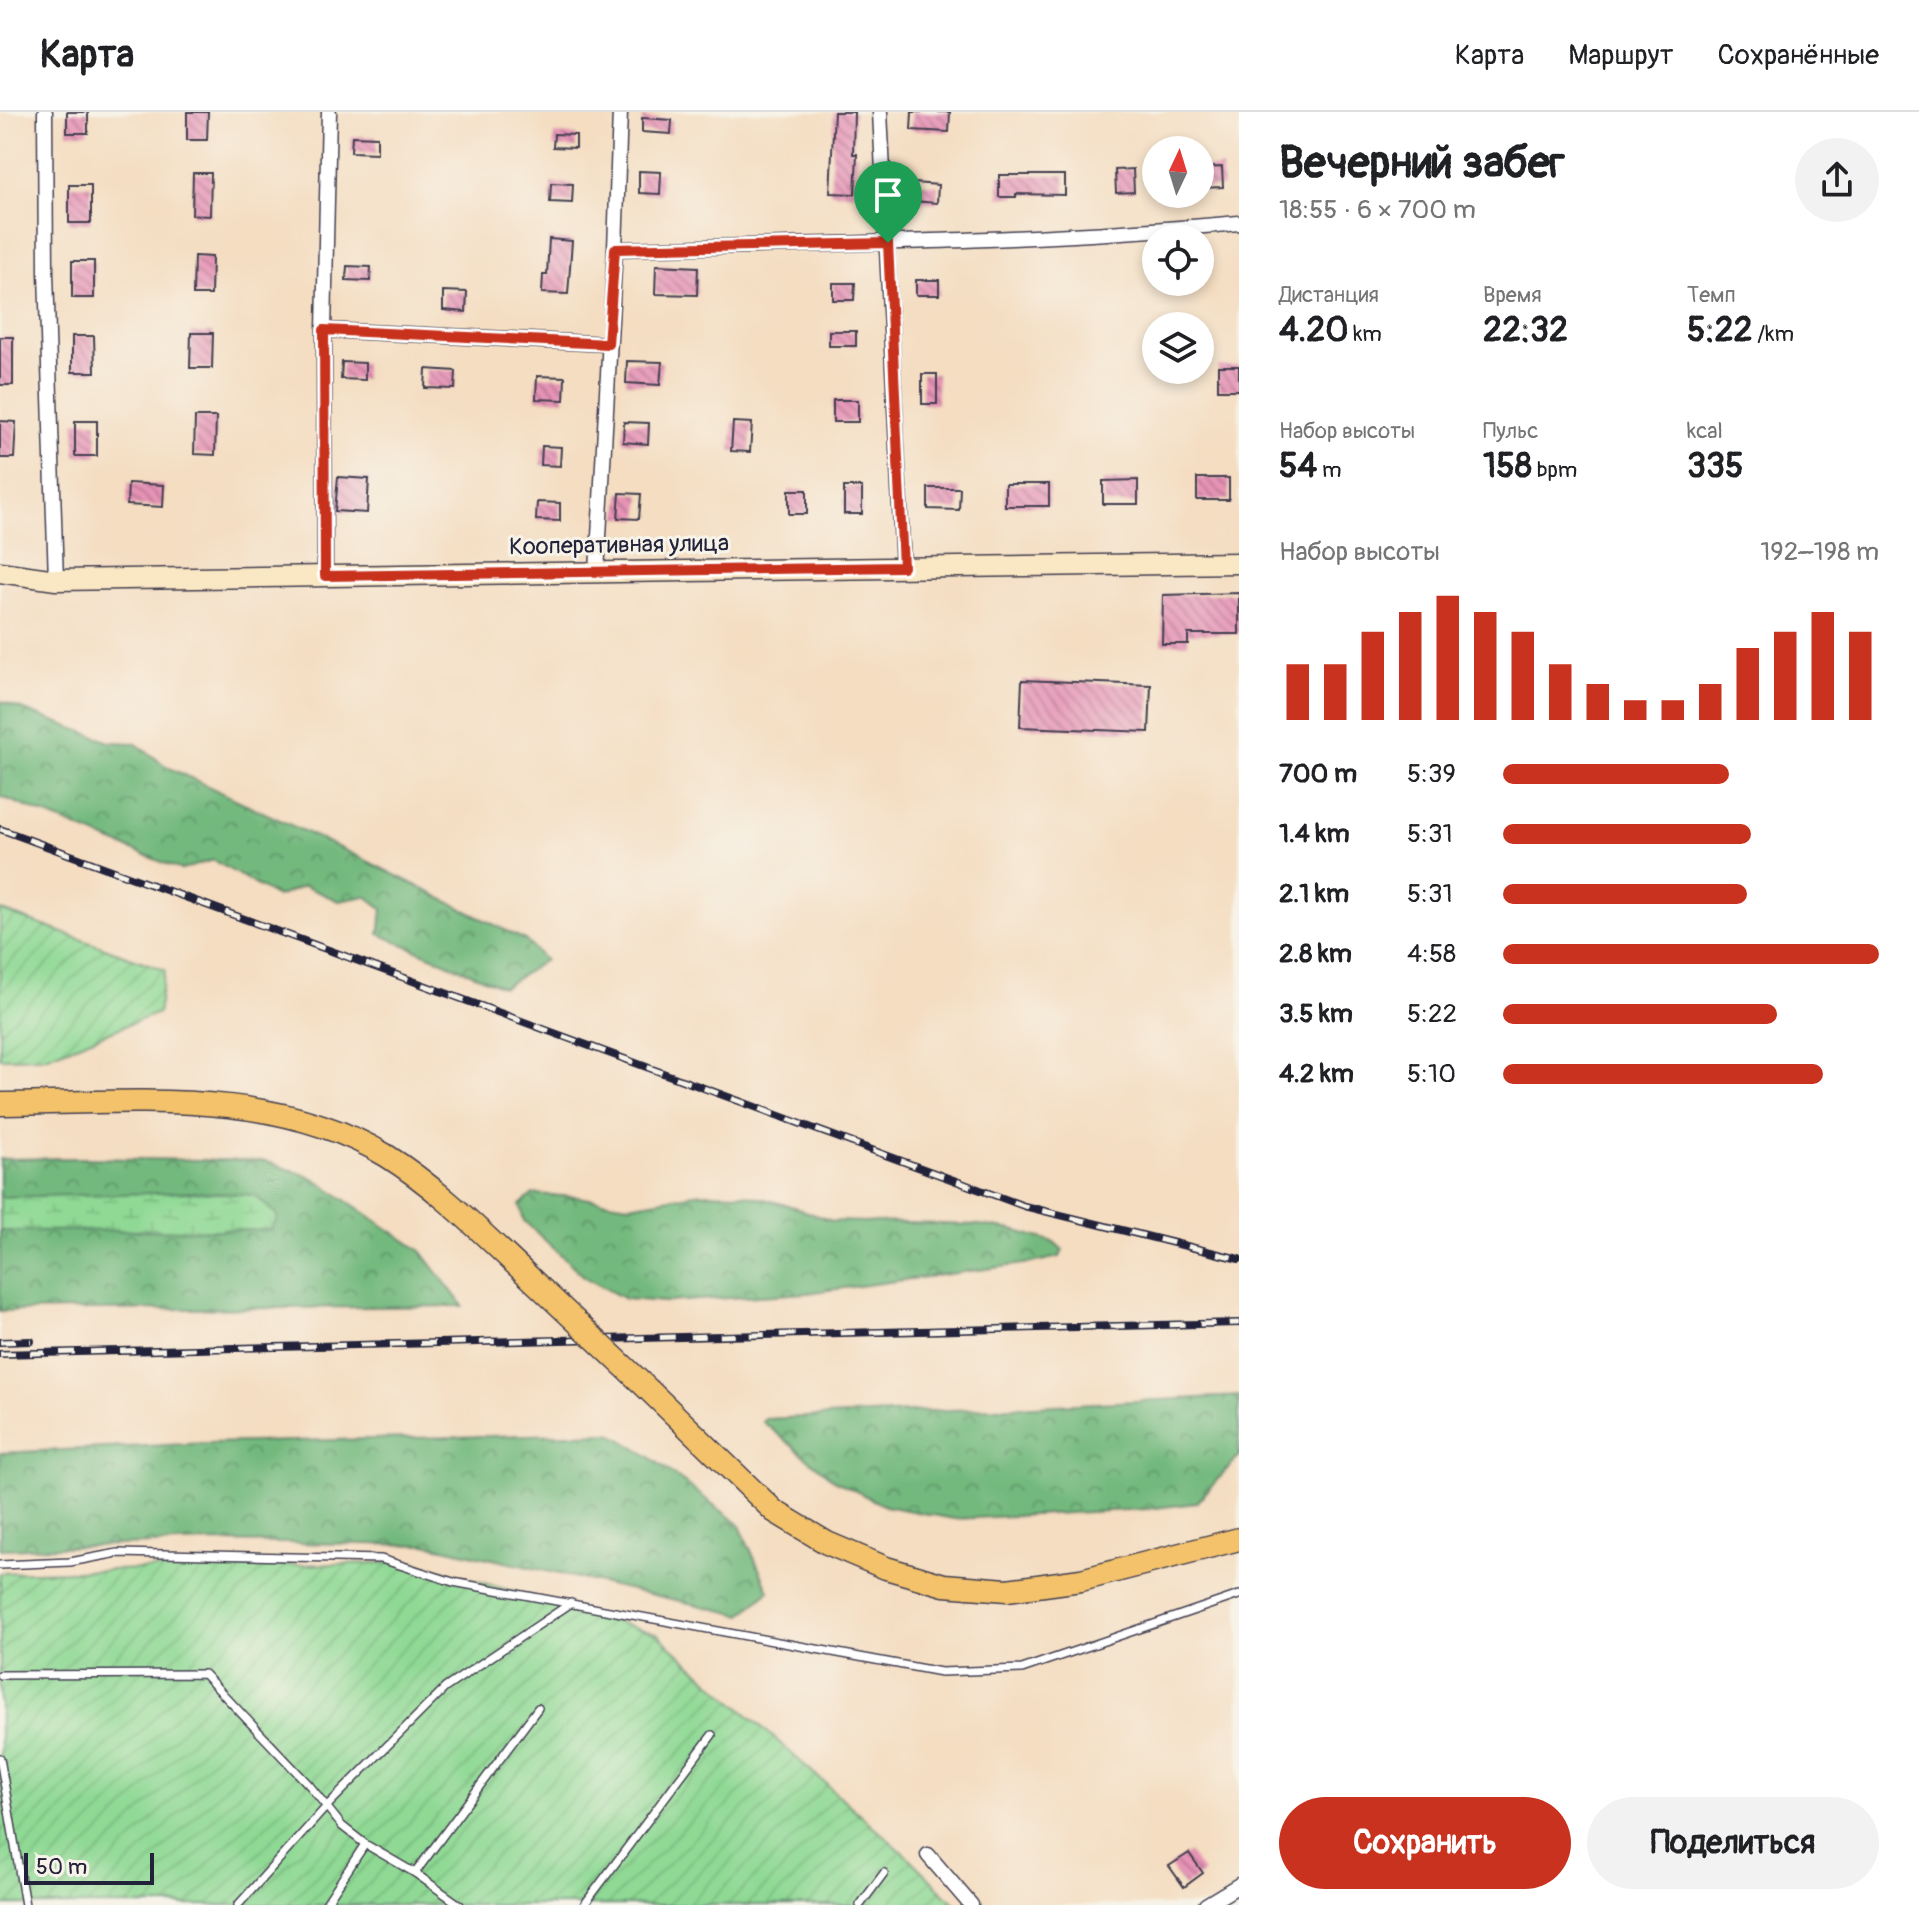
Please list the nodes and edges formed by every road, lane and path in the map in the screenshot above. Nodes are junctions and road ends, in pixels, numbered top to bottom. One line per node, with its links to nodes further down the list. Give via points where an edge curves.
1 (45, 112): 15 (street)
2 (329, 112): 8 (street)
3 (620, 112): 7 (street)
4 (880, 112): 6 (street)
5 (1239, 223): 6 (street)
6 (888, 243): 7 (street); 11 (street)
7 (615, 249): 9 (street)
8 (324, 330): 9 (street); 14 (street)
9 (608, 344): 13 (street)
10 (1239, 563): 11 (main road, Кооперативная улица)
11 (903, 567): 13 (main road, Кооперативная улица)
12 (0, 572): 15 (main road, Кооперативная улица)
13 (597, 572): 14 (main road, Кооперативная улица)
14 (325, 576): 15 (main road, Кооперативная улица)
15 (56, 580)
16 (0, 1104): 17 (main road, bridge, via 248,1108 328,1126 386,1156 431,1188 526,1274 774,1511 827,1543 886,1568 944,1585 1007,1590 1081,1580)
17 (1238, 1540)
18 (0, 1565): 20 (lane, via 70,1562 118,1553 381,1559 453,1582)
19 (1239, 1595): 20 (lane, via 1022,1669 941,1672)
20 (571, 1603): 25 (lane, via 445,1688)
21 (0, 1675): 25 (lane, via 204,1674)
22 (538, 1708): 28 (lane)
23 (712, 1735): 35 (lane)
24 (0, 1758): 31 (lane)
25 (327, 1806): 26 (lane); 32 (lane)
26 (365, 1844): 28 (lane); 33 (lane)
27 (928, 1855): 37 (street)
28 (415, 1873): 34 (lane)
29 (884, 1873): 36 (lane)
30 (1239, 1885): 38 (street)
31 (25, 1905)
32 (238, 1905)
33 (325, 1905)
34 (460, 1905)
35 (584, 1905)
36 (860, 1905)
37 (971, 1905)
38 (1206, 1905)

